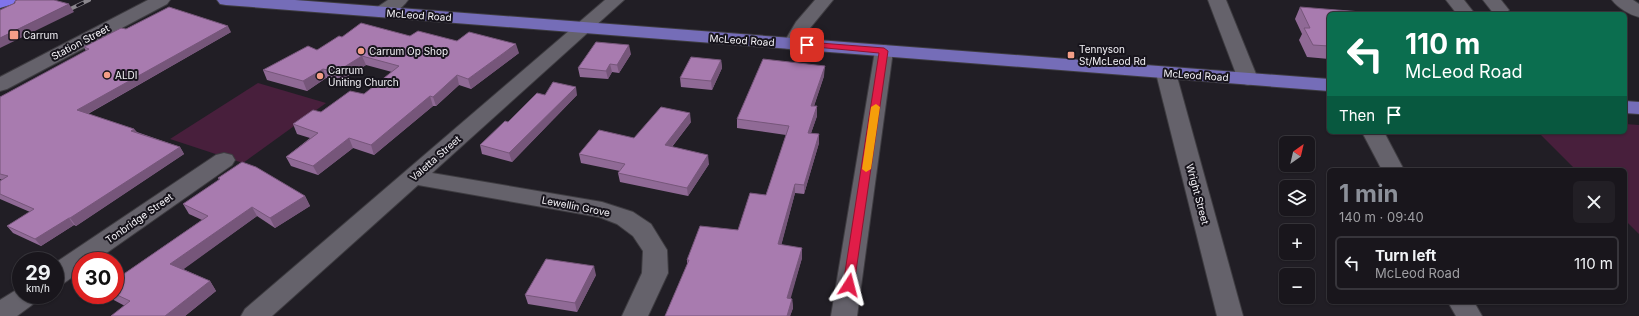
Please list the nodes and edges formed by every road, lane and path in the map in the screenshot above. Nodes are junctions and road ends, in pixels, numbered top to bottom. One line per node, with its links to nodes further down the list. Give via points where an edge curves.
1 (7, 0): 10 (highway)
2 (160, 0): 19 (street, Station Street)
3 (226, 0): 11 (main road, McLeod Road)
4 (399, 0): 11 (street)
5 (615, 0): 14 (street, Valetta Street)
6 (824, 0): 15 (street, via 802,26)
7 (1216, 0): 18 (street)
8 (1455, 0): 12 (street)
9 (1621, 0): 13 (street)
10 (0, 3)
11 (382, 12): 14 (main road, McLeod Road)
12 (1464, 12)
13 (1639, 12)
14 (584, 27): 15 (main road, McLeod Road); 26 (street, Valetta Street)
15 (792, 44): 16 (main road, McLeod Road)
16 (884, 51): 17 (main road, McLeod Road); 33 (street)
17 (1166, 72): 18 (main road, McLeod Road); 34 (street, Wright Street)
18 (1248, 79): 20 (main road, McLeod Road)
19 (0, 85)
20 (1327, 85)
21 (1627, 107): 22 (main road)
22 (1639, 108)
23 (1374, 134): 25 (street)
24 (224, 160): 27 (street, Tonbridge Street)
25 (1392, 168)
26 (414, 177): 31 (street, Valetta Street); 32 (street, Lewellin Grove, via 602,210 625,218 642,230 655,250 655,273)
27 (64, 270)
28 (14, 304): 30 (street)
29 (1462, 304): 35 (street)
30 (0, 314)
31 (254, 316)
32 (635, 316)
33 (844, 316)
34 (1230, 316)
35 (1469, 316)

